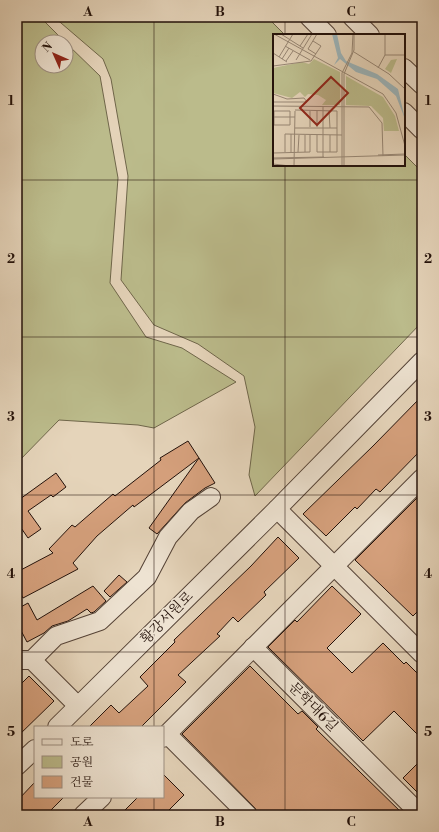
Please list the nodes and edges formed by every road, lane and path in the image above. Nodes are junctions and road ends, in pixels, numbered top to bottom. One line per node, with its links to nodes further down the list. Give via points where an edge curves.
1 (309, 17): 3 (street)
2 (352, 17): 4 (street)
3 (326, 34)
4 (369, 34)
5 (405, 69): 6 (street)
6 (422, 86)
7 (405, 113): 8 (street)
8 (422, 130)
9 (422, 361): 12 (street, 황강서원로)
10 (422, 478): 13 (street)
11 (211, 497): 16 (street, via 191,511 168,538 147,577 100,621 56,636)
12 (276, 509): 13 (street); 17 (street, 황강서원로)
13 (334, 566): 14 (street); 15 (street)
14 (253, 648): 19 (street); 25 (street, 문학대6길)
15 (422, 654)
16 (24, 660): 17 (street)
17 (78, 706): 18 (street, 황강서원로)
18 (58, 726)
19 (165, 736): 24 (street)
20 (34, 750): 21 (street)
21 (17, 766)
22 (101, 798): 23 (street)
23 (83, 815)
24 (248, 815)
25 (421, 815)

